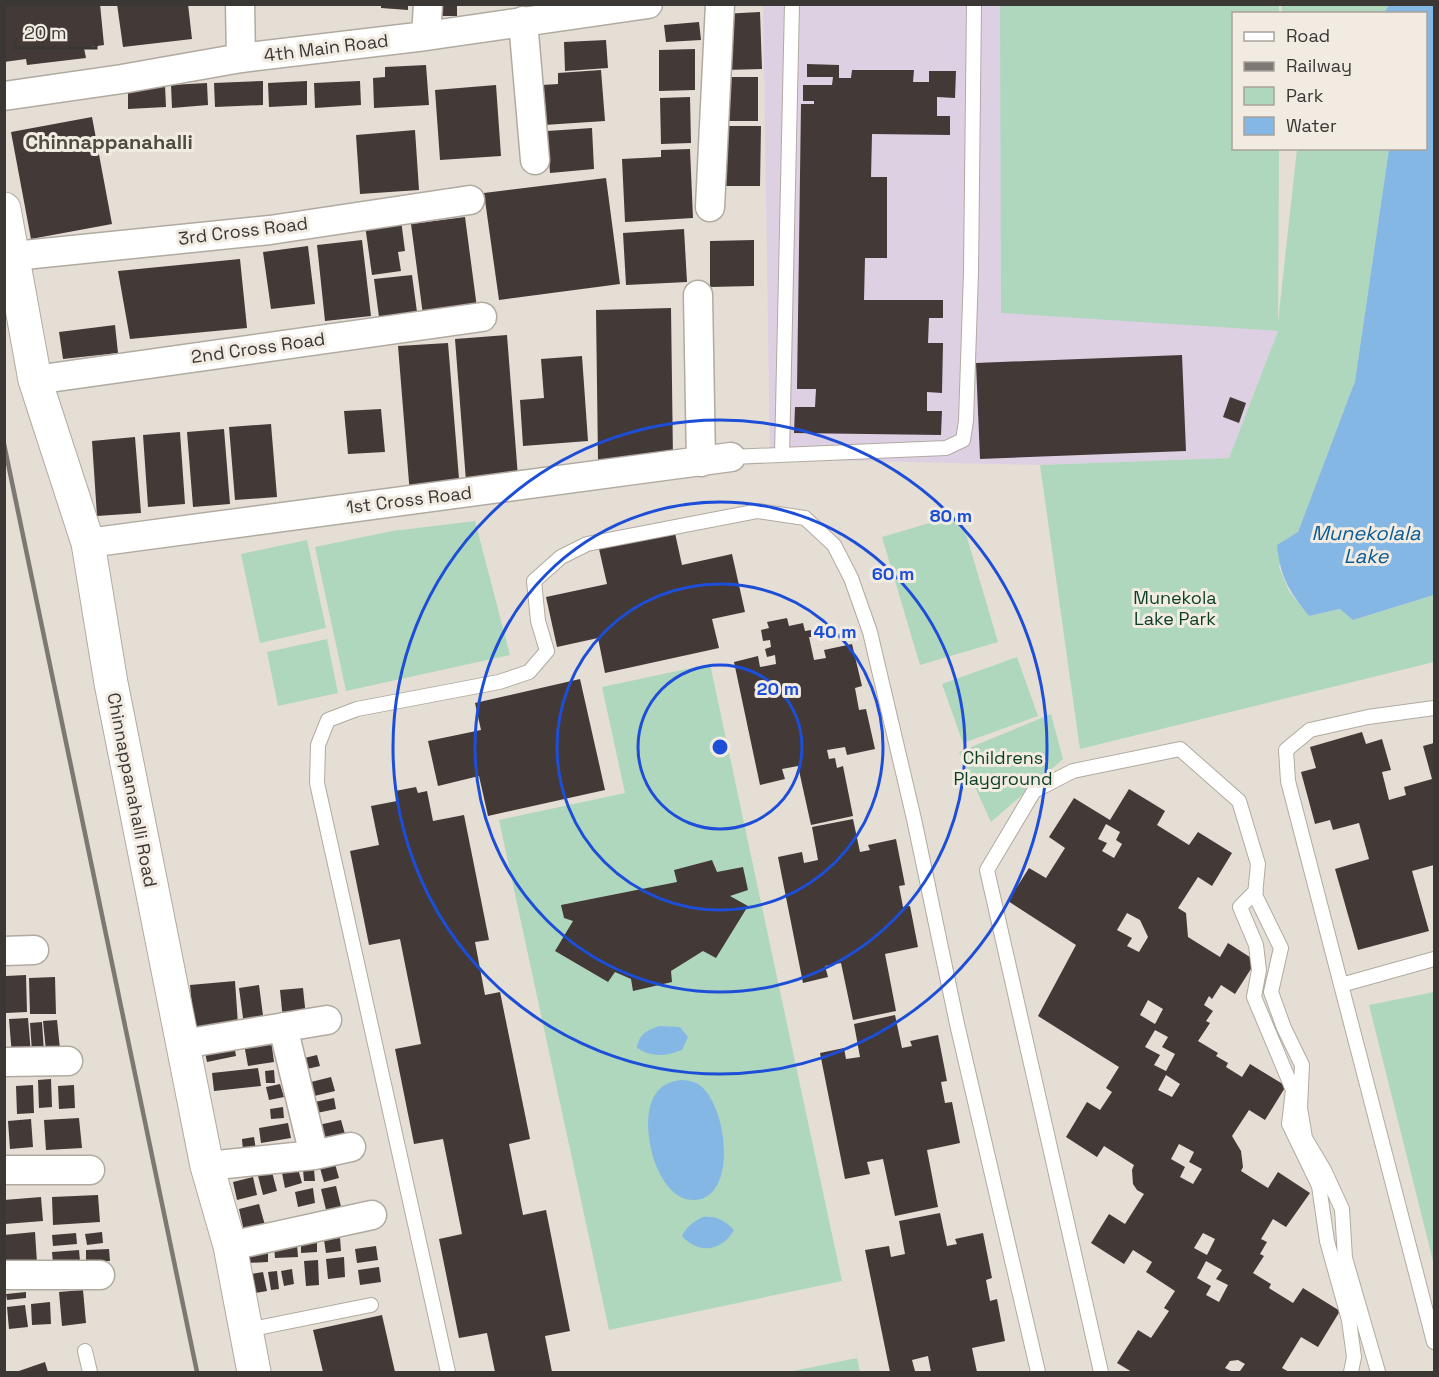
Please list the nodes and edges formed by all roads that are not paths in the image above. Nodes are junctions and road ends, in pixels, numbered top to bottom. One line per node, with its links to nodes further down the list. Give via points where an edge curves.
1 (240, 4): 9 (street)
2 (428, 4): 8 (street)
3 (648, 4): 7 (street, 4th Main Road)
4 (720, 4): 13 (street)
5 (792, 4): 19 (lane)
6 (974, 4): 19 (lane, via 971,272 963,440 946,448)
7 (523, 21): 8 (street, 4th Main Road); 11 (street)
8 (426, 36): 9 (street, 4th Main Road)
9 (241, 58): 10 (street, 4th Main Road)
10 (4, 96)
11 (535, 160)
12 (470, 200): 15 (street, 3rd Cross Road, via 270,230)
13 (710, 207)
14 (4, 209): 15 (street, Chinnappanahalli Road)
15 (14, 256): 18 (street, Chinnappanahalli Road)
16 (698, 295): 21 (street)
17 (482, 317): 18 (street, 2nd Cross Road)
18 (35, 380): 22 (street, Chinnappanahalli Road)
19 (782, 455): 20 (lane)
20 (731, 457): 21 (street, 1st Cross Road)
21 (701, 462): 22 (street, 1st Cross Road)
22 (88, 543): 31 (street, Chinnappanahalli Road, via 111,683)
23 (1434, 708): 28 (lane, via 1310,730 1286,750 1288,781)
24 (1256, 891): 51 (lane, via 1258,864 1239,801 1180,749 1073,771 1034,791 987,870); 52 (lane, via 1240,907 1256,945 1259,970 1254,997 1293,1090 1289,1124 1319,1186 1328,1241 1349,1320 1354,1358); 53 (lane, via 1281,948 1270,992 1302,1065 1300,1108 1305,1138 1342,1209 1345,1258)
25 (34, 950): 26 (street)
26 (4, 951)
27 (1434, 959): 28 (lane)
28 (1341, 985): 45 (lane)
29 (327, 1020): 30 (street)
30 (284, 1027): 31 (street); 35 (street)
31 (183, 1044): 36 (street, Chinnappanahalli Road)
32 (68, 1061): 33 (street)
33 (4, 1062)
34 (351, 1147): 35 (street)
35 (314, 1155): 36 (street)
36 (207, 1166): 40 (street, Chinnappanahalli Road)
37 (4, 1170): 38 (street)
38 (90, 1170)
39 (372, 1215): 40 (street)
40 (230, 1246): 44 (street, Chinnappanahalli Road)
41 (4, 1275): 42 (street)
42 (100, 1275)
43 (371, 1305): 44 (lane)
44 (247, 1330): 48 (street, Chinnappanahalli Road)
45 (1434, 1342)
46 (85, 1351): 47 (lane)
47 (90, 1372)
48 (254, 1372)
49 (448, 1372): 50 (lane, via 317,783 318,745 328,720 357,709 499,682 530,672 547,651 538,621 534,581 561,557 587,544 758,511 806,518 834,545 870,632)
50 (1038, 1372)
51 (1101, 1372)
52 (1351, 1372)
53 (1378, 1372)

